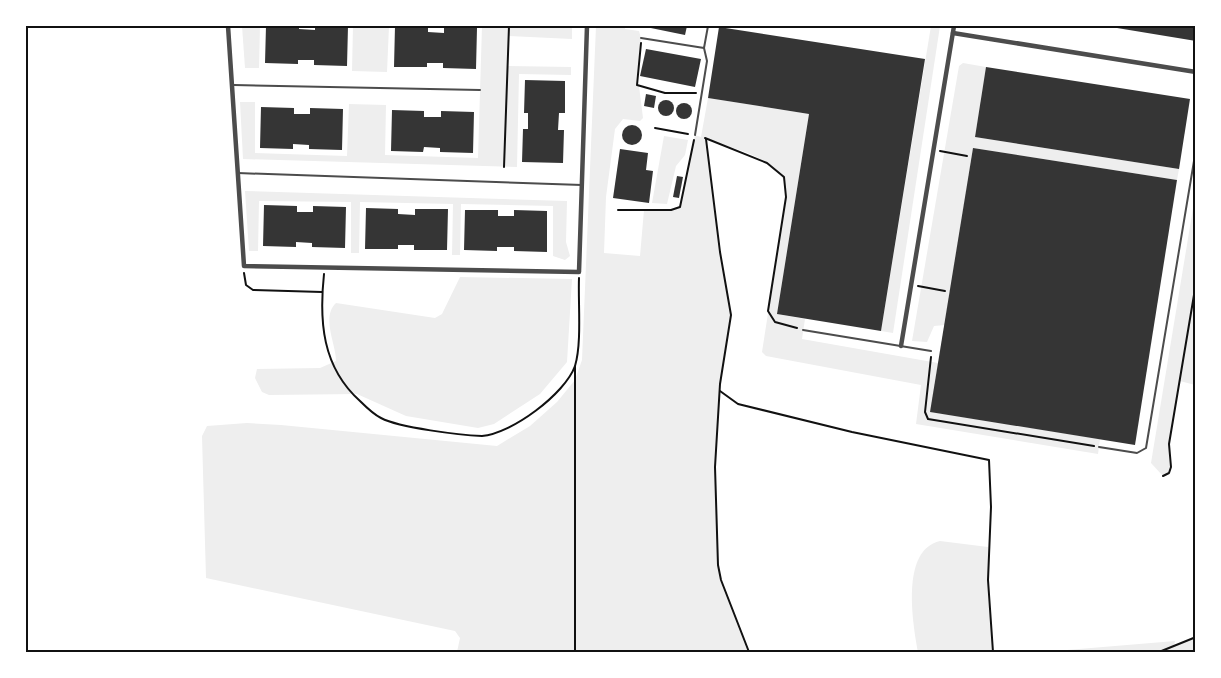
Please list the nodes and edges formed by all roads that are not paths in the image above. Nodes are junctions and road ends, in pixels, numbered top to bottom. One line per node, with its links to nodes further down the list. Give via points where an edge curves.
1 (228, 26): 9 (street)
2 (587, 26): 14 (street)
3 (708, 26): 7 (lane)
4 (954, 26): 5 (street)
5 (953, 33): 8 (street); 16 (street)
6 (642, 38): 7 (lane)
7 (704, 48): 11 (lane, via 707,61)
8 (1196, 72)
9 (232, 85): 10 (lane); 13 (street)
10 (480, 90)
11 (695, 135)
12 (1196, 149): 18 (lane, via 1146,448 1137,453)
13 (238, 173): 14 (lane); 14 (street, via 244,266 579,272)
14 (582, 185)
15 (803, 330): 16 (lane)
16 (901, 346): 17 (lane)
17 (931, 351)
18 (1099, 447)

